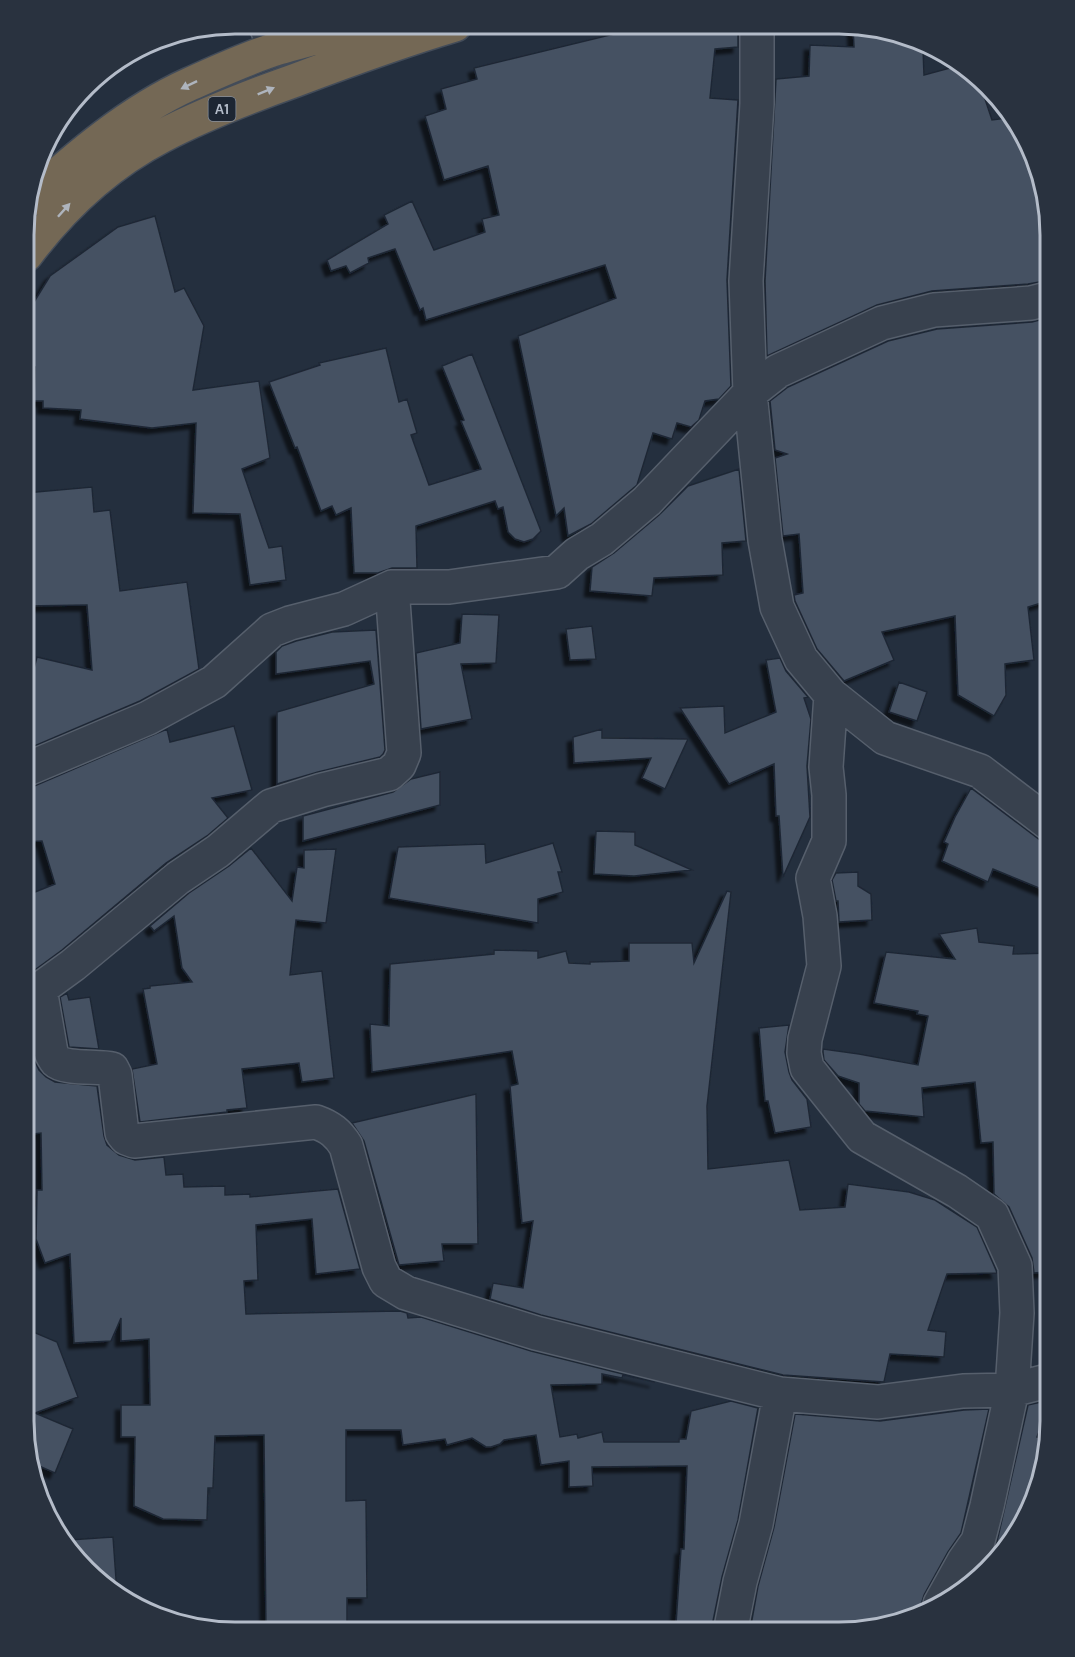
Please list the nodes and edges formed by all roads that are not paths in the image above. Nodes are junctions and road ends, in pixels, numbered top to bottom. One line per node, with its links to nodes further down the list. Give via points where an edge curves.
1 (757, 34): 7 (street, via 758,104 746,281)
2 (422, 35): 5 (highway, A1, one-way to 2, via 73,199 160,136 269,89)
3 (271, 37): 4 (highway, A1, one-way to 4, via 144,110)
4 (40, 190)
5 (34, 245)
6 (1040, 301): 7 (street, via 934,310 882,323 778,371)
7 (750, 393): 8 (street, via 647,501 557,572 448,587); 9 (street, via 765,540 777,607 801,659)
8 (392, 587): 10 (street, via 344,609 273,630 214,682 148,718); 12 (street, via 404,753 399,765 389,774 272,806)
9 (831, 695): 11 (street, via 885,738 980,771); 15 (street, via 826,767 829,841 813,878 824,966 805,1040 807,1068 862,1137 992,1215 1015,1266 1017,1313)
10 (34, 766)
11 (1040, 817)
12 (34, 990)
13 (34, 997): 16 (street, via 55,1060 63,1065 112,1069 126,1138 134,1141 316,1122 329,1126 346,1146 379,1267 395,1288 536,1333)
14 (1040, 1383): 15 (street)
15 (1012, 1390): 16 (street, via 878,1402); 17 (street, via 978,1541)
16 (780, 1394): 18 (street, via 756,1524)
17 (947, 1591)
18 (732, 1622)

